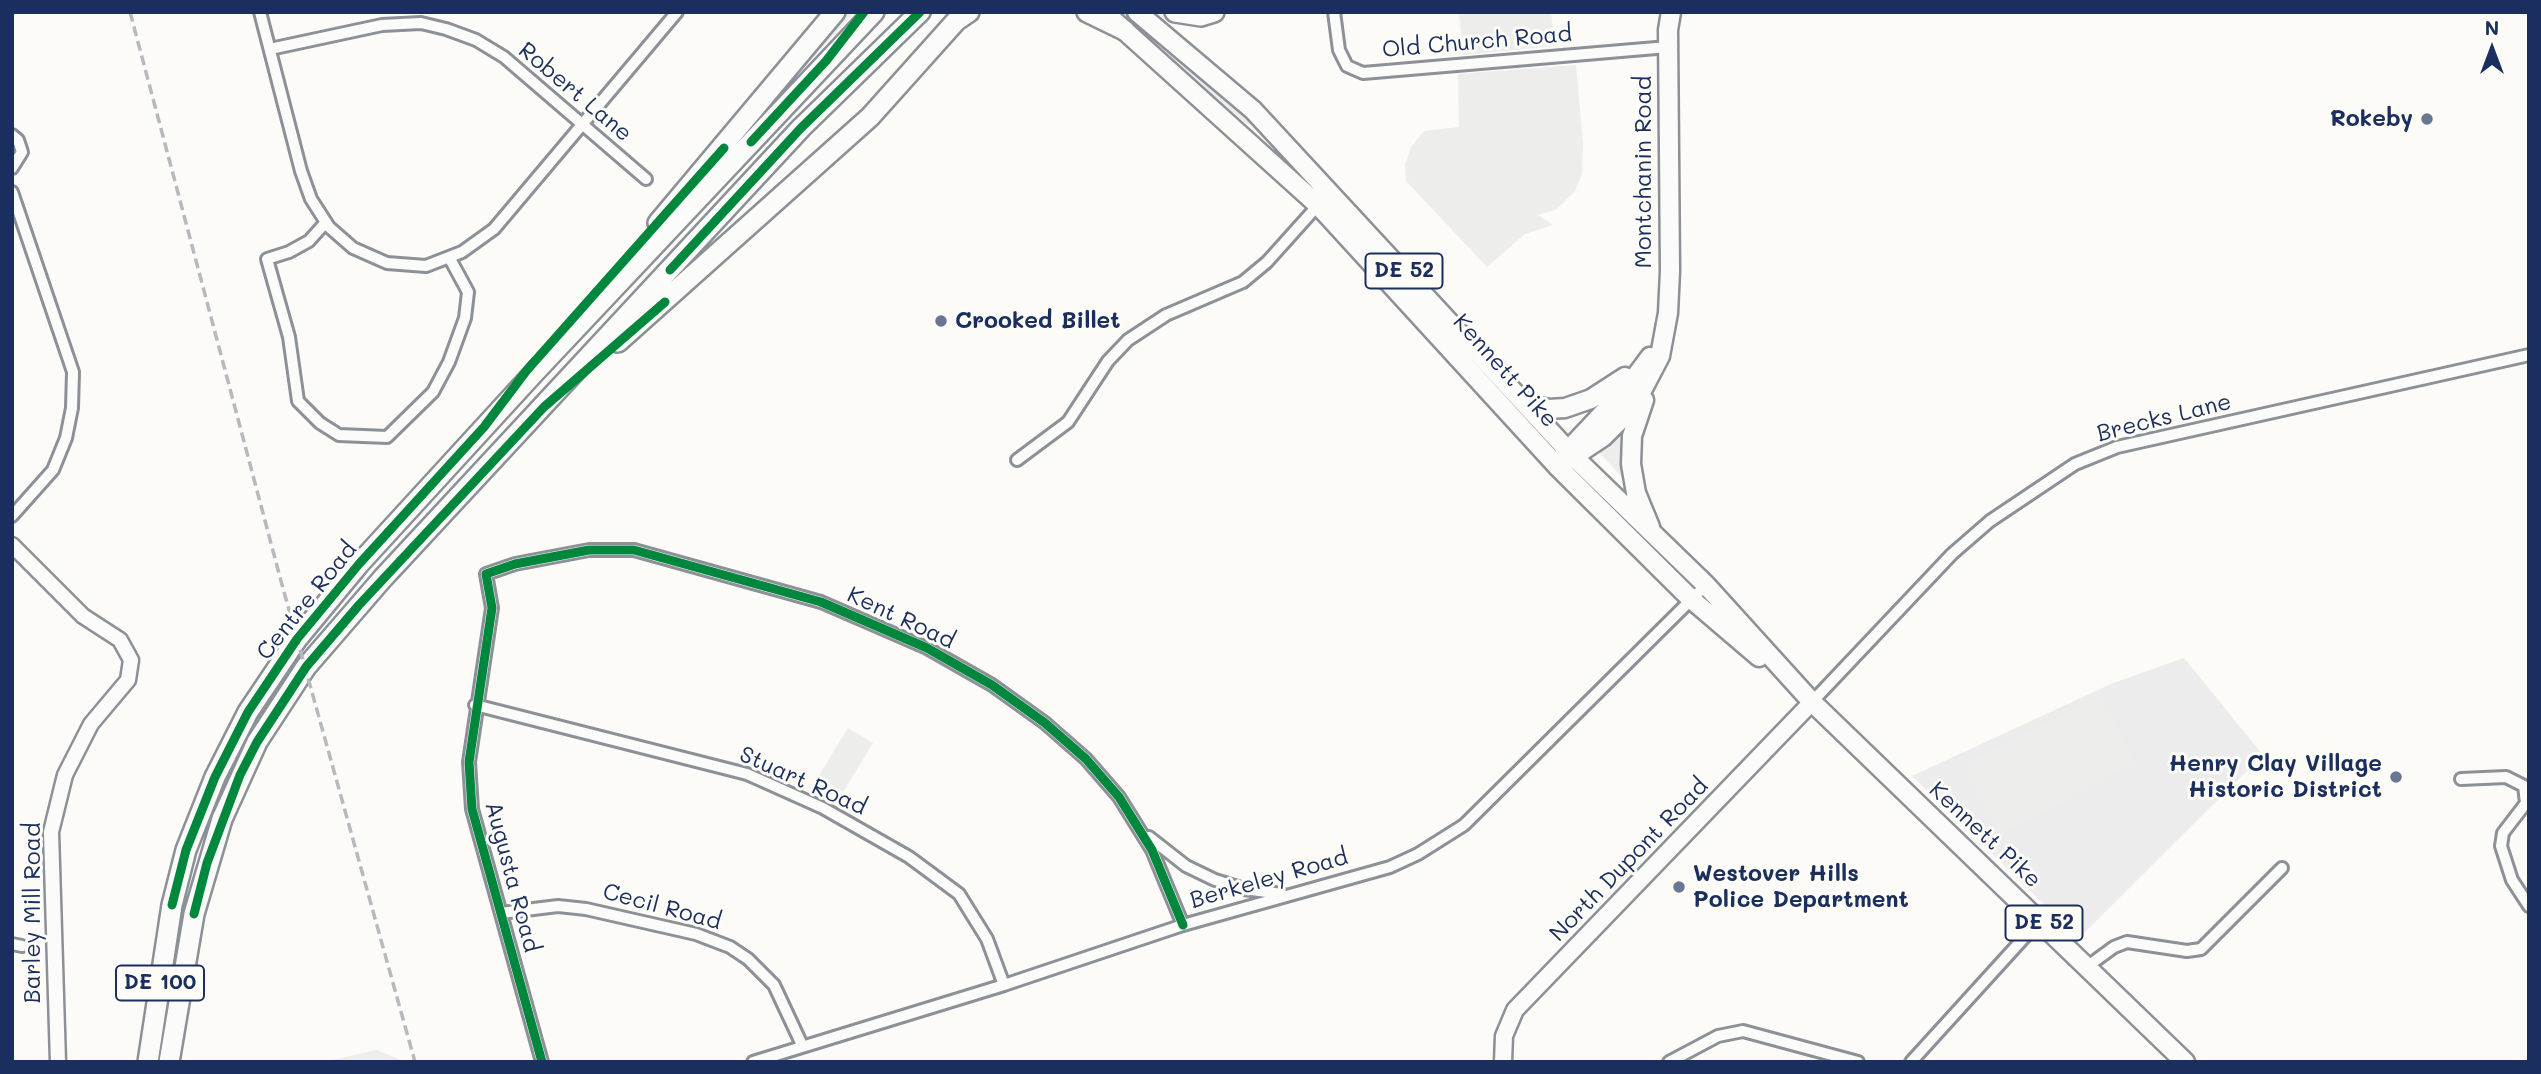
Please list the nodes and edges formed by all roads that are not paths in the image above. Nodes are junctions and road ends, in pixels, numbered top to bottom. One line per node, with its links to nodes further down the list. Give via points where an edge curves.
1 (260, 12): 16 (street)
2 (677, 12): 18 (street)
3 (835, 12): 30 (highway, via 703,172 527,370)
4 (864, 12): 17 (highway)
5 (874, 12): 17 (highway, Centre Road / DE 100)
6 (920, 12): 29 (highway, Centre Road / DE 100, via 801,128)
7 (969, 12): 29 (highway, via 849,136)
8 (1087, 12): 15 (highway)
9 (1104, 12): 15 (main road, Kennett Pike / DE 52)
10 (1137, 12): 23 (main road, Kennett Pike / DE 52, via 1253,110)
11 (1175, 12): 12 (highway, via 1201,16)
12 (1214, 12)
13 (1334, 12): 14 (street, Old Church Road, via 1339,50 1347,66 1363,73)
14 (1667, 25): 27 (main road, Montchanin Road, via 1668,313)
15 (1124, 30): 23 (main road, Kennett Pike / DE 52)
16 (270, 49): 18 (street, Robert Lane, via 382,25 421,23 446,29 503,57); 24 (street, via 301,171)
17 (826, 61): 30 (highway, Centre Road / DE 100)
18 (581, 126): 21 (street, Robert Lane); 25 (street, via 494,229)
19 (12, 135): 20 (street, via 22,152)
20 (12, 168)
21 (646, 179)
22 (12, 192): 34 (street, via 73,372 68,428 53,470)
23 (1325, 198): 28 (main road, Kennett Pike / DE 52); 32 (street, via 1243,282 1138,331 1108,361 1068,422); 33 (main road, Kennett Pike / DE 52)
24 (326, 222): 25 (street, via 353,248 387,263 426,266); 25 (street, via 310,241 267,259 289,337 298,401 339,435 387,437 433,392 465,318 468,292)
25 (449, 257)
26 (2529, 355): 40 (street, Brecks Lane, via 2117,447 2075,464 1990,521 1952,554)
27 (1652, 363): 28 (main road, via 1591,399 1556,409); 31 (main road, Montchanin Road, via 1637,400 1621,419); 35 (main road, via 1635,423 1631,464 1641,507)
28 (1527, 404): 31 (main road, Kennett Pike / DE 52)
29 (544, 407): 55 (highway, Centre Road / DE 100, via 339,628 306,667 257,741 206,863)
30 (484, 427): 54 (highway, Centre Road / DE 100, via 312,618 242,723 198,815 181,869)
31 (1570, 453): 33 (main road, Montchanin Road); 35 (main road, Kennett Pike / DE 52)
32 (1017, 460)
33 (1558, 466): 39 (main road, Kennett Pike / DE 52)
34 (12, 516)
35 (1659, 543): 38 (main road, Kennett Pike / DE 52)
36 (12, 545): 53 (street, Barley Mill Road, via 83,617 120,640 131,660 128,680 91,724 65,775 51,832)
37 (486, 574): 41 (street, Augusta Road, via 492,608); 43 (street, Kent Road, via 589,550 635,550 821,601 927,648 992,685 1086,760)
38 (1706, 585): 39 (street, Berkeley Road); 40 (main road, Kennett Pike / DE 52)
39 (1691, 599): 40 (main road, Kennett Pike / DE 52); 45 (street, Berkeley Road, via 1464,825 1390,867)
40 (1812, 702): 48 (main road, Kennett Pike / DE 52); 58 (main road, North Dupont Road, via 1515,1010 1504,1035)
41 (475, 705): 47 (street, Augusta Road, via 468,762 472,810); 51 (street, Stuart Road, via 747,774 823,808 909,857 959,894 987,939)
42 (2461, 779): 46 (street, via 2506,777 2524,786 2526,803 2503,833 2501,846 2512,880)
43 (1135, 822): 45 (street, Kent Road, via 1162,850 1186,866 1244,889); 49 (street, Kent Road, via 1152,850)
44 (2282, 868): 50 (street, via 2201,949 2127,942)
45 (1289, 895): 49 (street, Berkeley Road)
46 (2529, 906)
47 (501, 913): 52 (street, Cecil Road, via 558,906 586,909 696,934 730,947 774,985); 56 (street, Augusta Road)
48 (2041, 919): 50 (main road, Kennett Pike / DE 52); 61 (street)
49 (1183, 925): 51 (street, Berkeley Road)
50 (2088, 966): 62 (main road, Kennett Pike / DE 52)
51 (1004, 985): 52 (street, Berkeley Road)
52 (802, 1045): 57 (street, Berkeley Road)
53 (58, 1062)
54 (148, 1062)
55 (169, 1062)
56 (542, 1062)
57 (753, 1062)
58 (1503, 1062)
59 (1670, 1062): 60 (street, via 1718,1036 1743,1031)
60 (1858, 1062)
61 (1910, 1062)
62 (2185, 1062)

